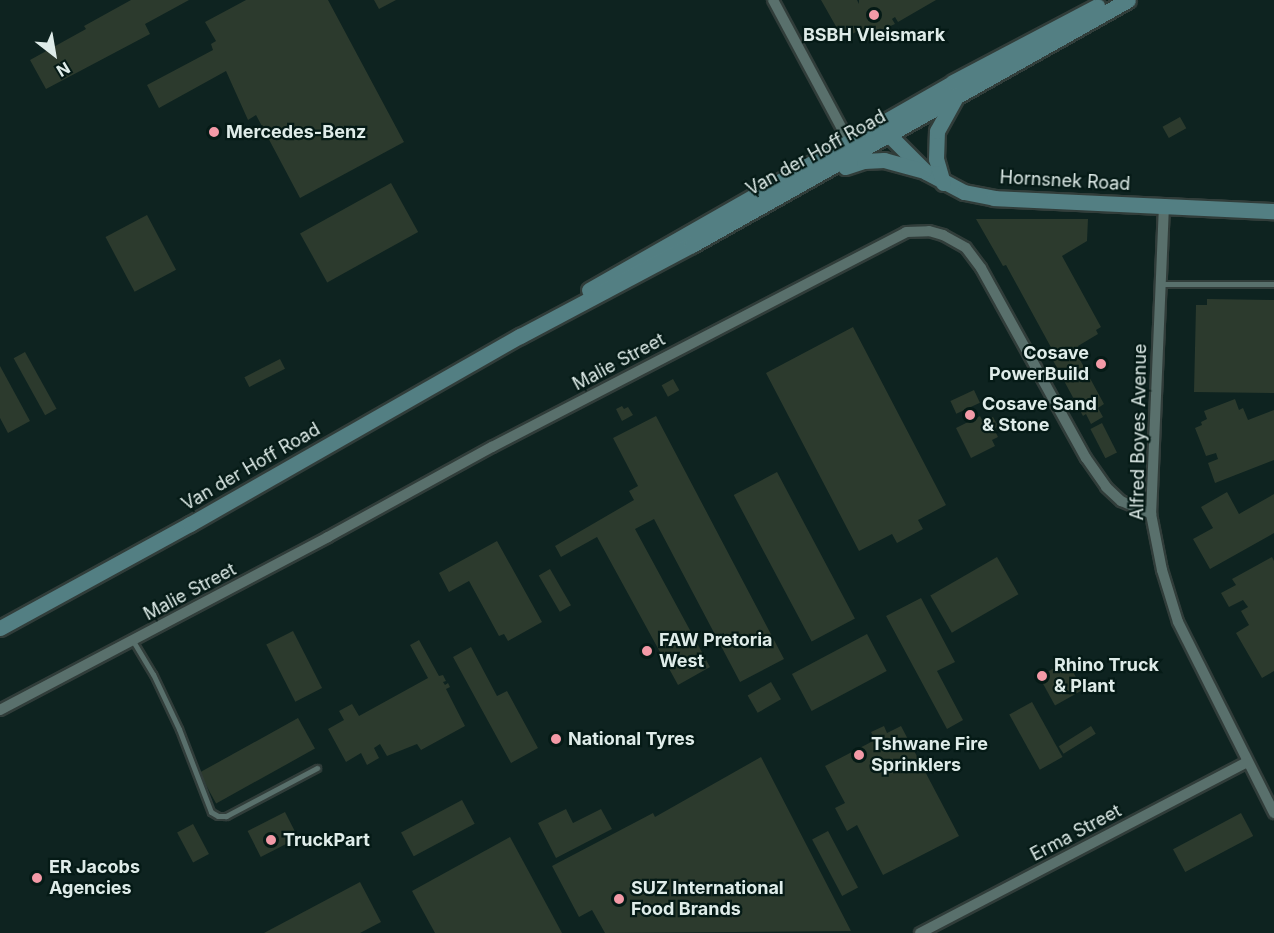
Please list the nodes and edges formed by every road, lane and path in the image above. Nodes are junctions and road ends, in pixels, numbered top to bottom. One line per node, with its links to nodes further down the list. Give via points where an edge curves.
1 (773, 0): 7 (street)
2 (1108, 0): 4 (main road, Van der Hoff Road)
3 (1128, 0): 4 (main road, Van der Hoff Road)
4 (1000, 65): 5 (main road, Van der Hoff Road); 6 (main road, Van der Hoff Road)
5 (957, 95): 6 (main road, Van der Hoff Road); 9 (main road, via 937,131 936,159)
6 (884, 130): 7 (main road, Van der Hoff Road); 8 (main road, Hornsnek Road); 10 (main road, Van der Hoff Road)
7 (849, 142): 15 (main road, Van der Hoff Road, via 604,281)
8 (926, 172): 9 (main road, Hornsnek Road); 10 (main road, via 884,160 864,161)
9 (943, 183): 11 (main road, Hornsnek Road, via 994,198)
10 (792, 188): 15 (main road, Van der Hoff Road)
11 (1164, 205): 12 (main road, Hornsnek Road); 13 (street, Alfred Boyes Avenue)
12 (1274, 211)
13 (1160, 284): 14 (lane); 16 (street, Alfred Boyes Avenue)
14 (1274, 284)
15 (520, 336): 17 (main road, Van der Hoff Road)
16 (1151, 514): 18 (street, Malie Street, via 1121,501 1106,487 966,248 943,234 906,232 503,441); 20 (street, Alfred Boyes Avenue, via 1178,622)
17 (0, 628)
18 (133, 641): 19 (street, Malie Street); 21 (lane, via 179,729 210,812 226,816)
19 (0, 710)
20 (1247, 762): 22 (street, Alfred Boyes Avenue); 23 (street, Erma Street)
21 (317, 768)
22 (1274, 813)
23 (920, 933)

